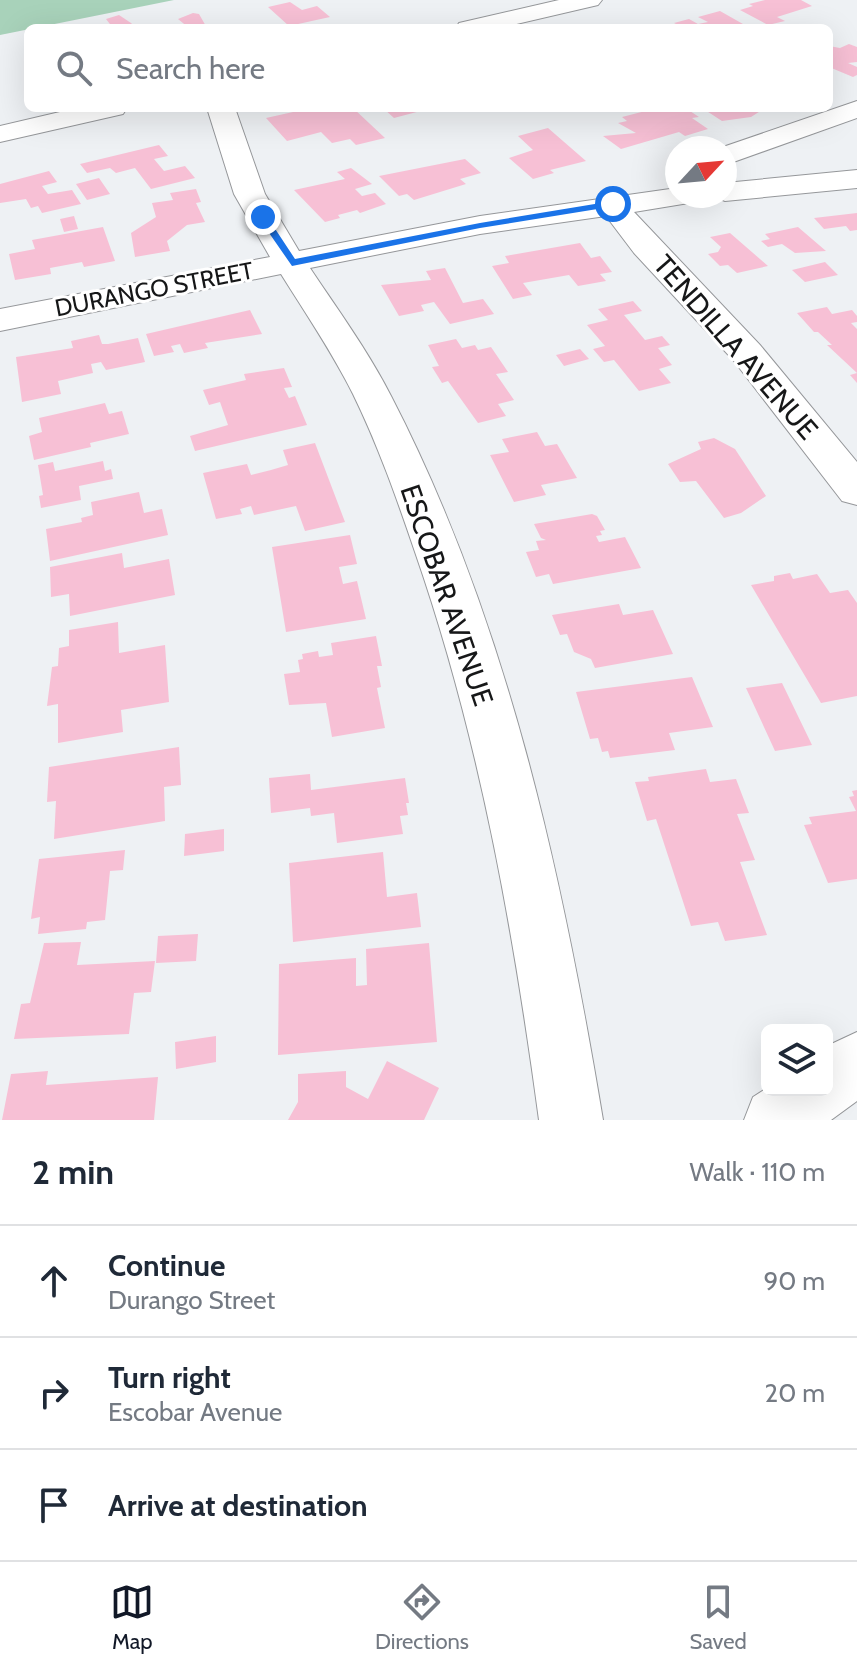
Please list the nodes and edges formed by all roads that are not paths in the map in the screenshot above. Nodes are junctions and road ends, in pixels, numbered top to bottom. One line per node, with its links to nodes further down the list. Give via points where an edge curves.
1 (590, 0): 2 (street)
2 (485, 24)
3 (857, 109): 6 (street)
4 (96, 112): 7 (street)
5 (222, 112): 15 (street, ESCOBAR AVENUE, via 251,195)
6 (825, 122): 8 (street); 9 (street)
7 (0, 134)
8 (850, 139)
9 (737, 152)
10 (665, 175): 14 (street, DURANGO STREET, via 623,191)
11 (857, 179): 12 (street)
12 (737, 191)
13 (665, 198): 14 (street)
14 (613, 204): 15 (street, DURANGO STREET); 17 (street, TENDILLA AVENUE, via 626,226 774,385)
15 (292, 263): 16 (street, DURANGO STREET); 21 (street, ESCOBAR AVENUE, via 380,410 464,629 531,891)
16 (0, 320)
17 (857, 491)
18 (857, 1063): 19 (street)
19 (833, 1080)
20 (810, 1096): 22 (street)
21 (571, 1120)
22 (776, 1120)

